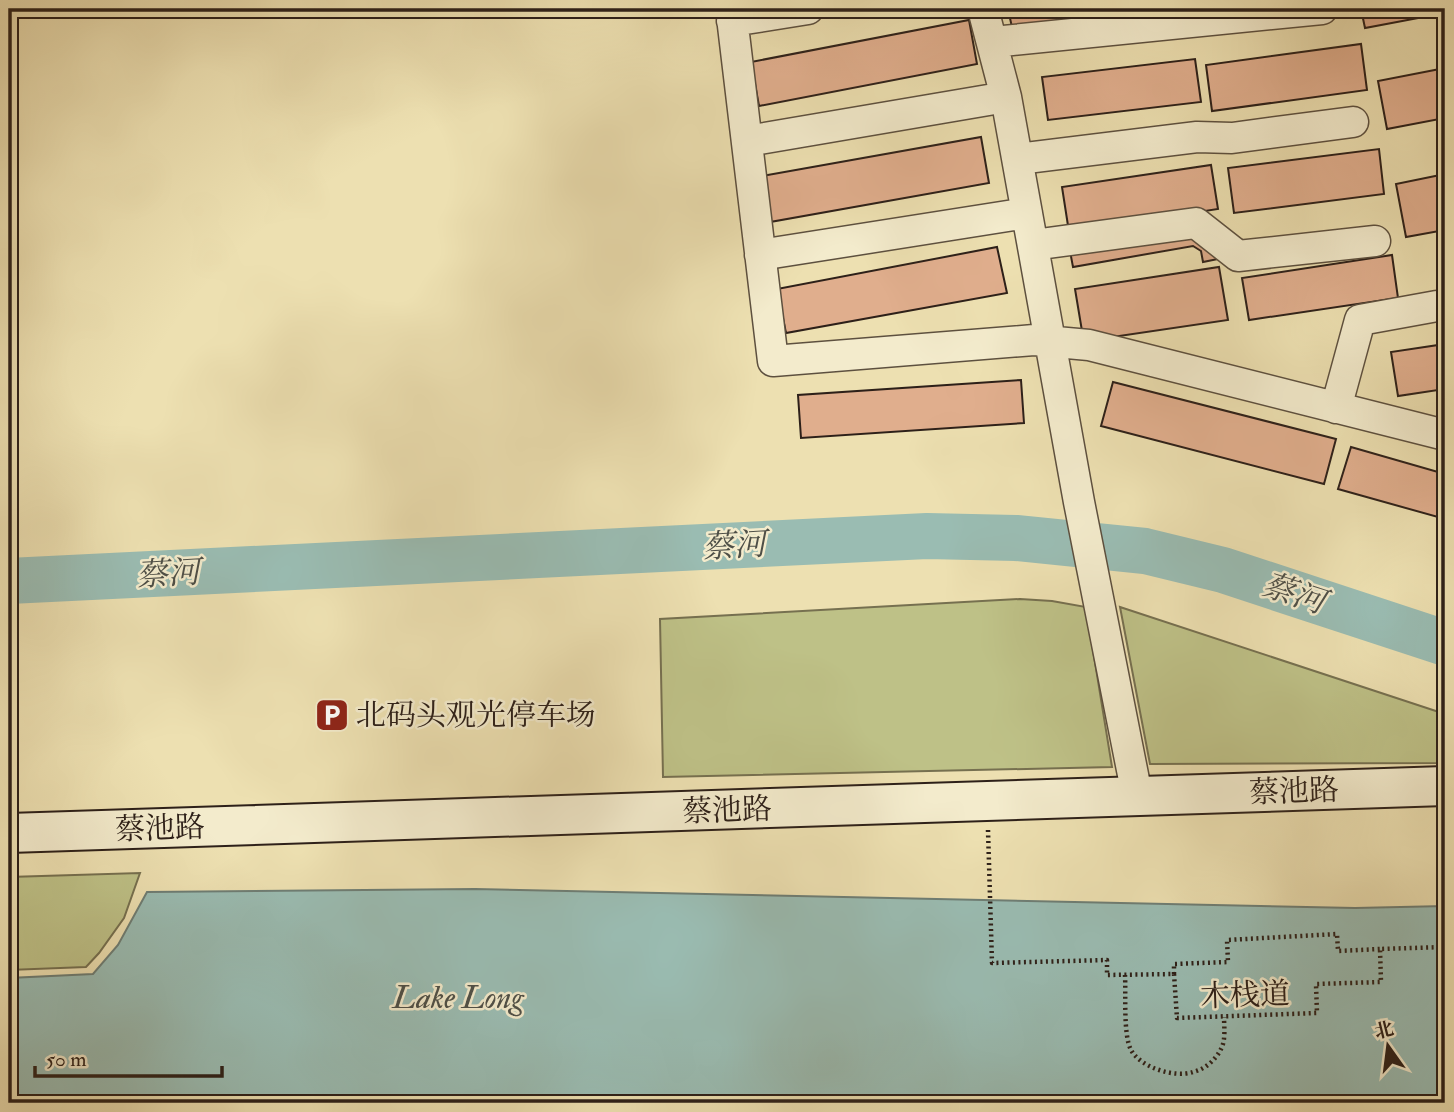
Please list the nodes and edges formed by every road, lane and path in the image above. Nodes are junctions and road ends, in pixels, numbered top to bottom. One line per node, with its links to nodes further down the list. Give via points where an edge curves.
1 (808, 9): 4 (street)
2 (983, 9): 5 (street)
3 (1322, 9): 5 (street)
4 (732, 15): 8 (street)
5 (993, 42): 6 (street)
6 (1006, 97): 8 (street); 9 (street)
7 (1353, 122): 9 (street)
8 (747, 141): 13 (street)
9 (1018, 159): 10 (street)
10 (1027, 213): 12 (street); 13 (street)
11 (1375, 241): 12 (street, via 1238,256 1196,223)
12 (1033, 245): 15 (street)
13 (760, 255): 15 (street, via 773,361)
14 (1437, 306): 16 (street, via 1360,320)
15 (1050, 342): 16 (street, via 1089,345); 19 (street)
16 (1336, 408): 17 (street)
17 (1445, 435)
18 (1445, 786): 19 (street, 蔡池路)
19 (1137, 795): 20 (street, 蔡池路)
20 (987, 801): 21 (street, 蔡池路); 25 (path, via 992,963 1107,960 1107,975)
21 (9, 833)
22 (1445, 947): 23 (path)
23 (1380, 949): 24 (path, via 1338,951 1337,934 1227,940 1228,962 1174,964); 26 (path, 木栈道, via 1381,982 1316,984 1317,1013)
24 (1174, 974): 25 (path, 木栈道); 26 (path, 木栈道, via 1177,1018)
25 (1125, 975): 26 (path, via 1131,1050 1144,1064 1165,1073 1193,1073 1213,1062 1223,1045)
26 (1224, 1017)

